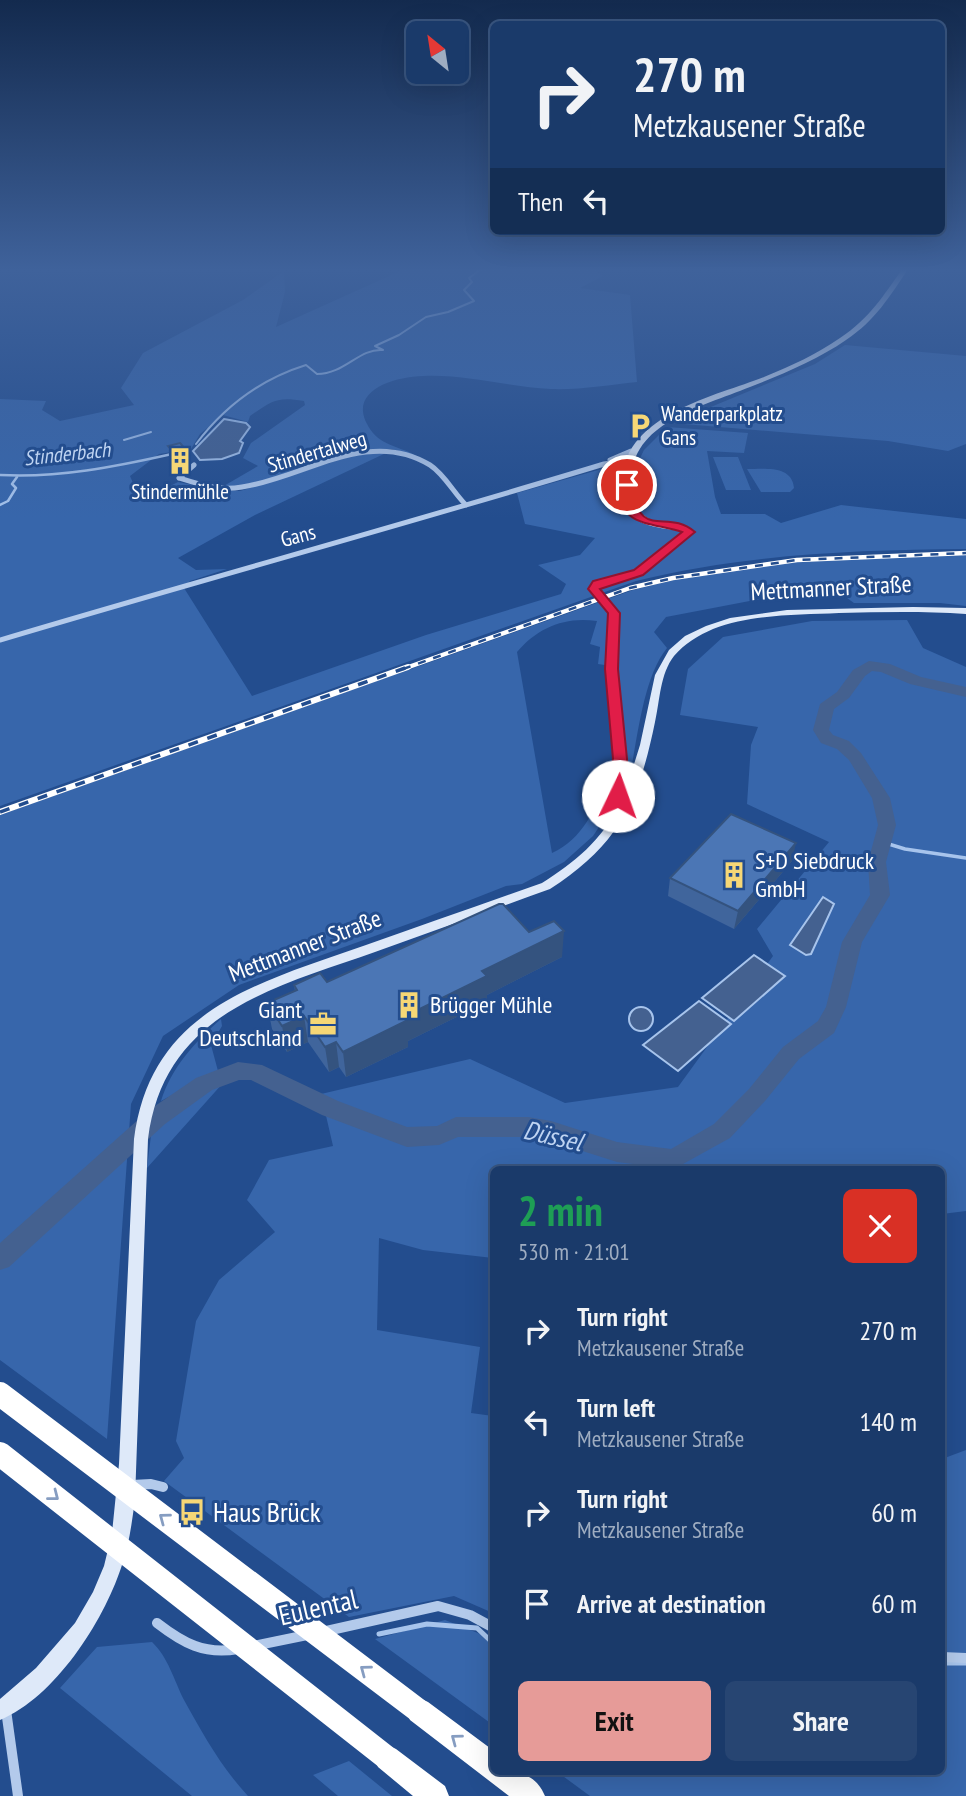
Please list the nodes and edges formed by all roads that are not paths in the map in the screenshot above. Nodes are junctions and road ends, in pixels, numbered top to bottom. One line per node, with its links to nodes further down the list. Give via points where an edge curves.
1 (819, 352): 2 (street, via 795,366 672,415)
2 (630, 455): 4 (street, Gans); 4 (street, Gans); 8 (main road, via 627,498 632,511 649,523 690,532 638,572 594,589 614,613 611,669 620,759 618,796)
3 (194, 464): 5 (street, Stindertalweg, via 179,478 243,489 328,461 389,451 428,464)
4 (604, 464): 5 (street, Gans)
5 (466, 505): 7 (street, Gans)
6 (966, 611): 8 (main road, Mettmanner Straße, via 761,614 692,637 664,663)
7 (0, 640)
8 (627, 804): 9 (main road, Mettmanner Straße, via 603,844 546,886 265,986 226,1005 179,1047 159,1077 147,1110)
9 (142, 1150): 12 (street, Mettmanner Straße)
10 (0, 1394): 19 (highway, one-way to 10, bridge)
11 (0, 1454): 22 (highway, one-way to 22, bridge)
12 (128, 1485): 13 (street); 18 (main road, Mettmanner Straße, via 125,1518 107,1588 91,1619 39,1681)
13 (163, 1487)
14 (157, 1623): 15 (street, Eulental, via 181,1642 217,1654 438,1606)
15 (490, 1626)
16 (945, 1657): 17 (street)
17 (966, 1658)
18 (3, 1709): 21 (street)
19 (490, 1765)
20 (503, 1775): 23 (highway)
21 (18, 1796)
22 (435, 1796)
23 (531, 1796)

